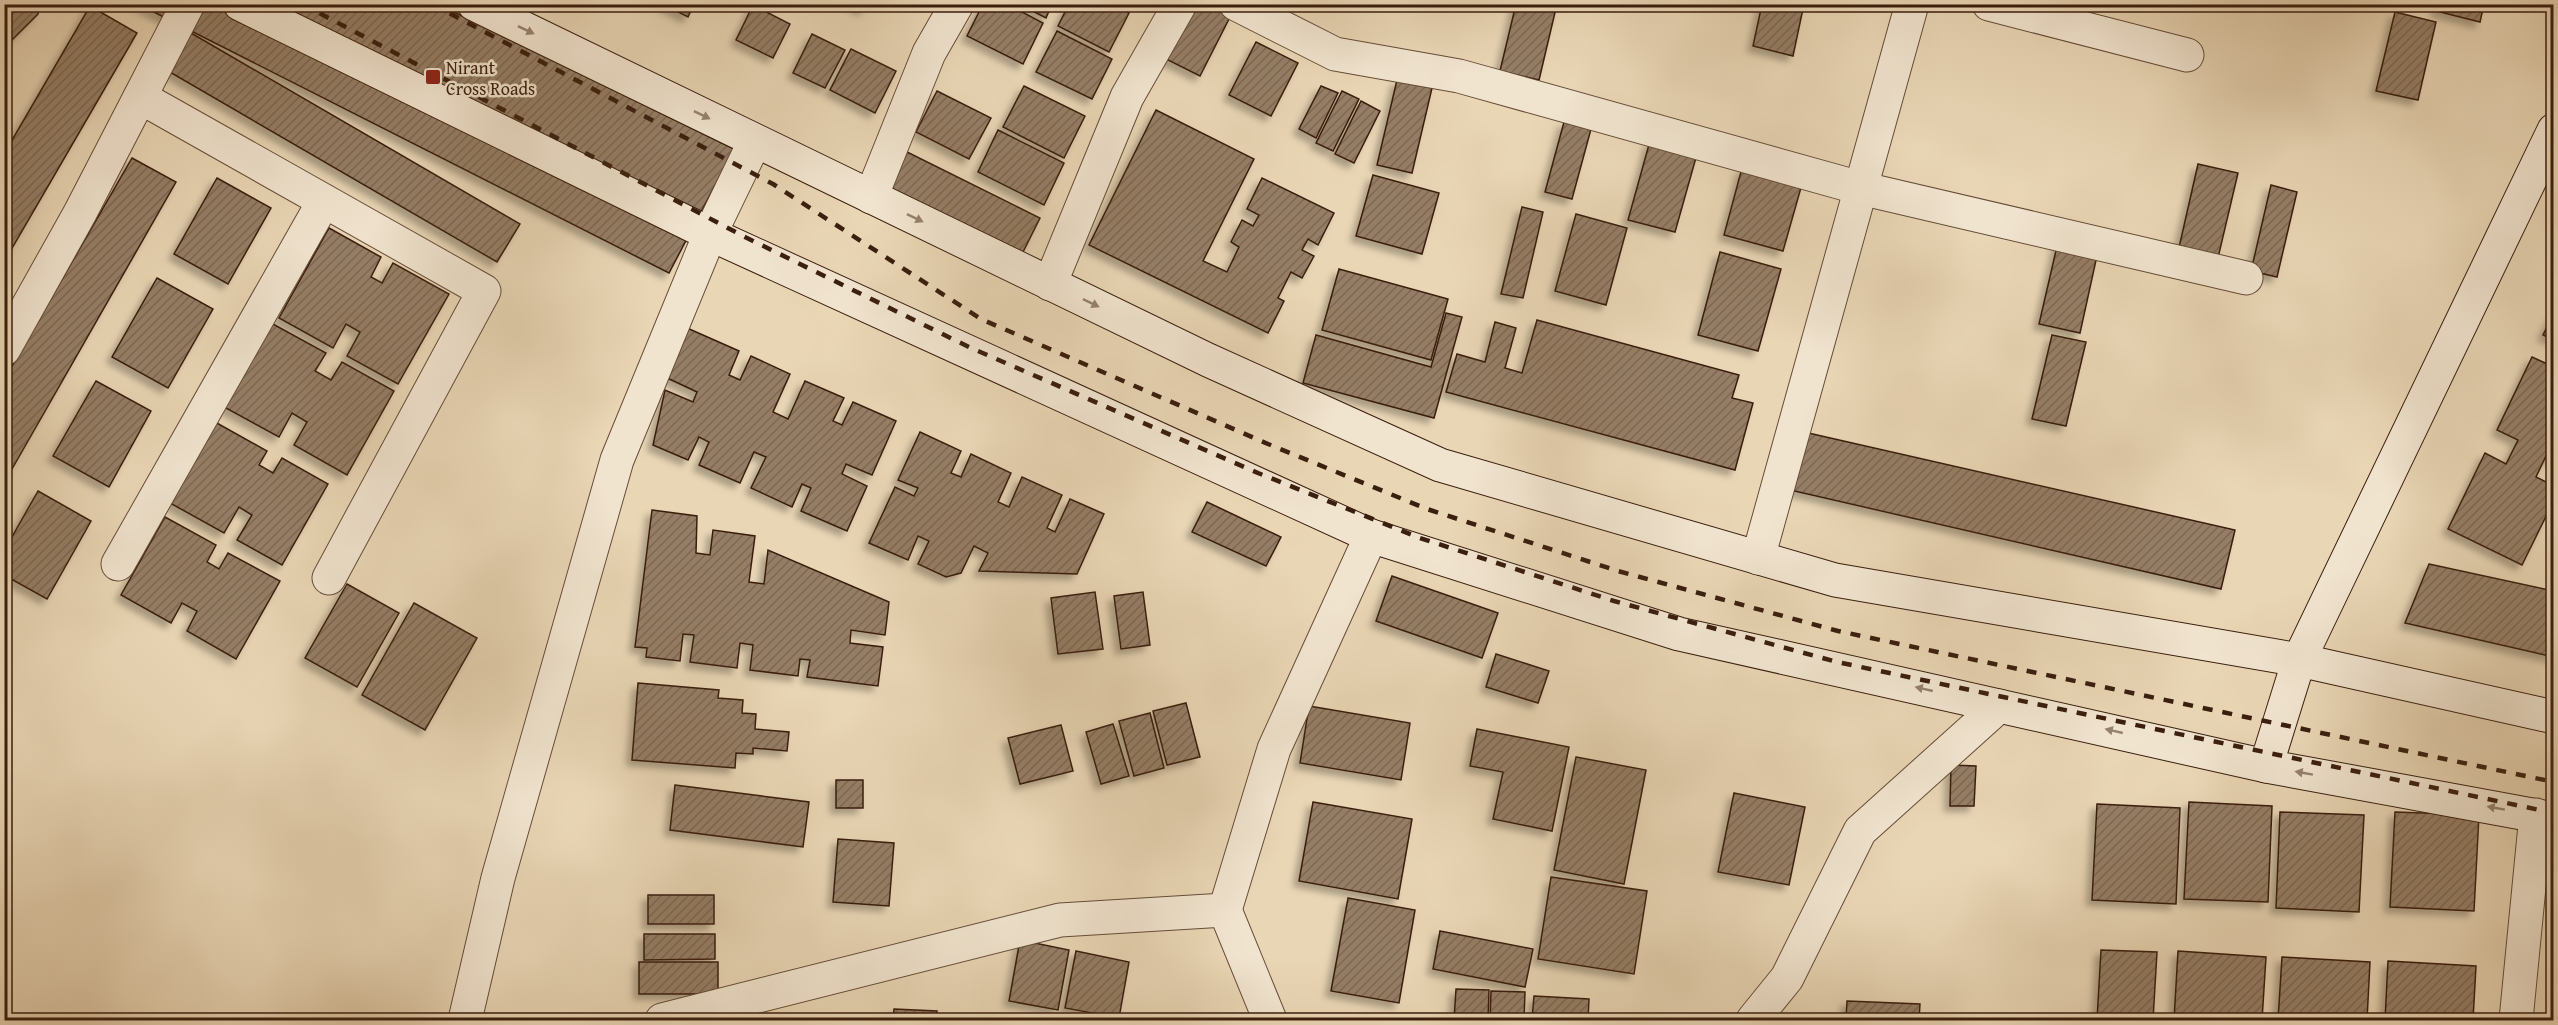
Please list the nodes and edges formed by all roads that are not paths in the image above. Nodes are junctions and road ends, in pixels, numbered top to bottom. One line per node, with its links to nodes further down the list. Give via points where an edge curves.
1 (188, 4): 10 (street)
2 (240, 4): 16 (street)
3 (474, 4): 12 (street, one-way to 12)
4 (957, 4): 14 (street, via 929,53)
5 (1180, 4): 18 (street, via 1127,97)
6 (1236, 4): 13 (street, via 1335,54 1459,76)
7 (1912, 4): 13 (street)
8 (1989, 4): 9 (street)
9 (2187, 55)
10 (140, 97): 15 (street); 19 (street)
11 (2553, 130): 24 (street)
12 (755, 141): 14 (street); 16 (street)
13 (1860, 188): 17 (street); 21 (street)
14 (871, 197): 18 (street, one-way to 18)
15 (324, 201): 22 (street); 23 (street, via 484,291)
16 (710, 234): 20 (street); 30 (street, via 617,460 498,878)
17 (2246, 278)
18 (1050, 284): 21 (street, one-way to 21, via 1440,465)
19 (4, 349)
20 (1371, 536): 25 (street, one-way to 20, via 1679,634); 29 (street, via 1274,749)
21 (1758, 558): 24 (street, via 1835,580)
22 (117, 564)
23 (329, 578)
24 (2299, 660): 26 (street); 27 (street)
25 (1999, 706): 27 (street, one-way to 25); 33 (street, via 1860,831 1787,978)
26 (2553, 717)
27 (2266, 766): 28 (street, one-way to 27)
28 (2545, 817): 34 (street)
29 (1226, 910): 31 (street, via 1060,920); 32 (street)
30 (465, 1020)
31 (662, 1020)
32 (1270, 1020)
33 (1753, 1020)
34 (2516, 1020)

